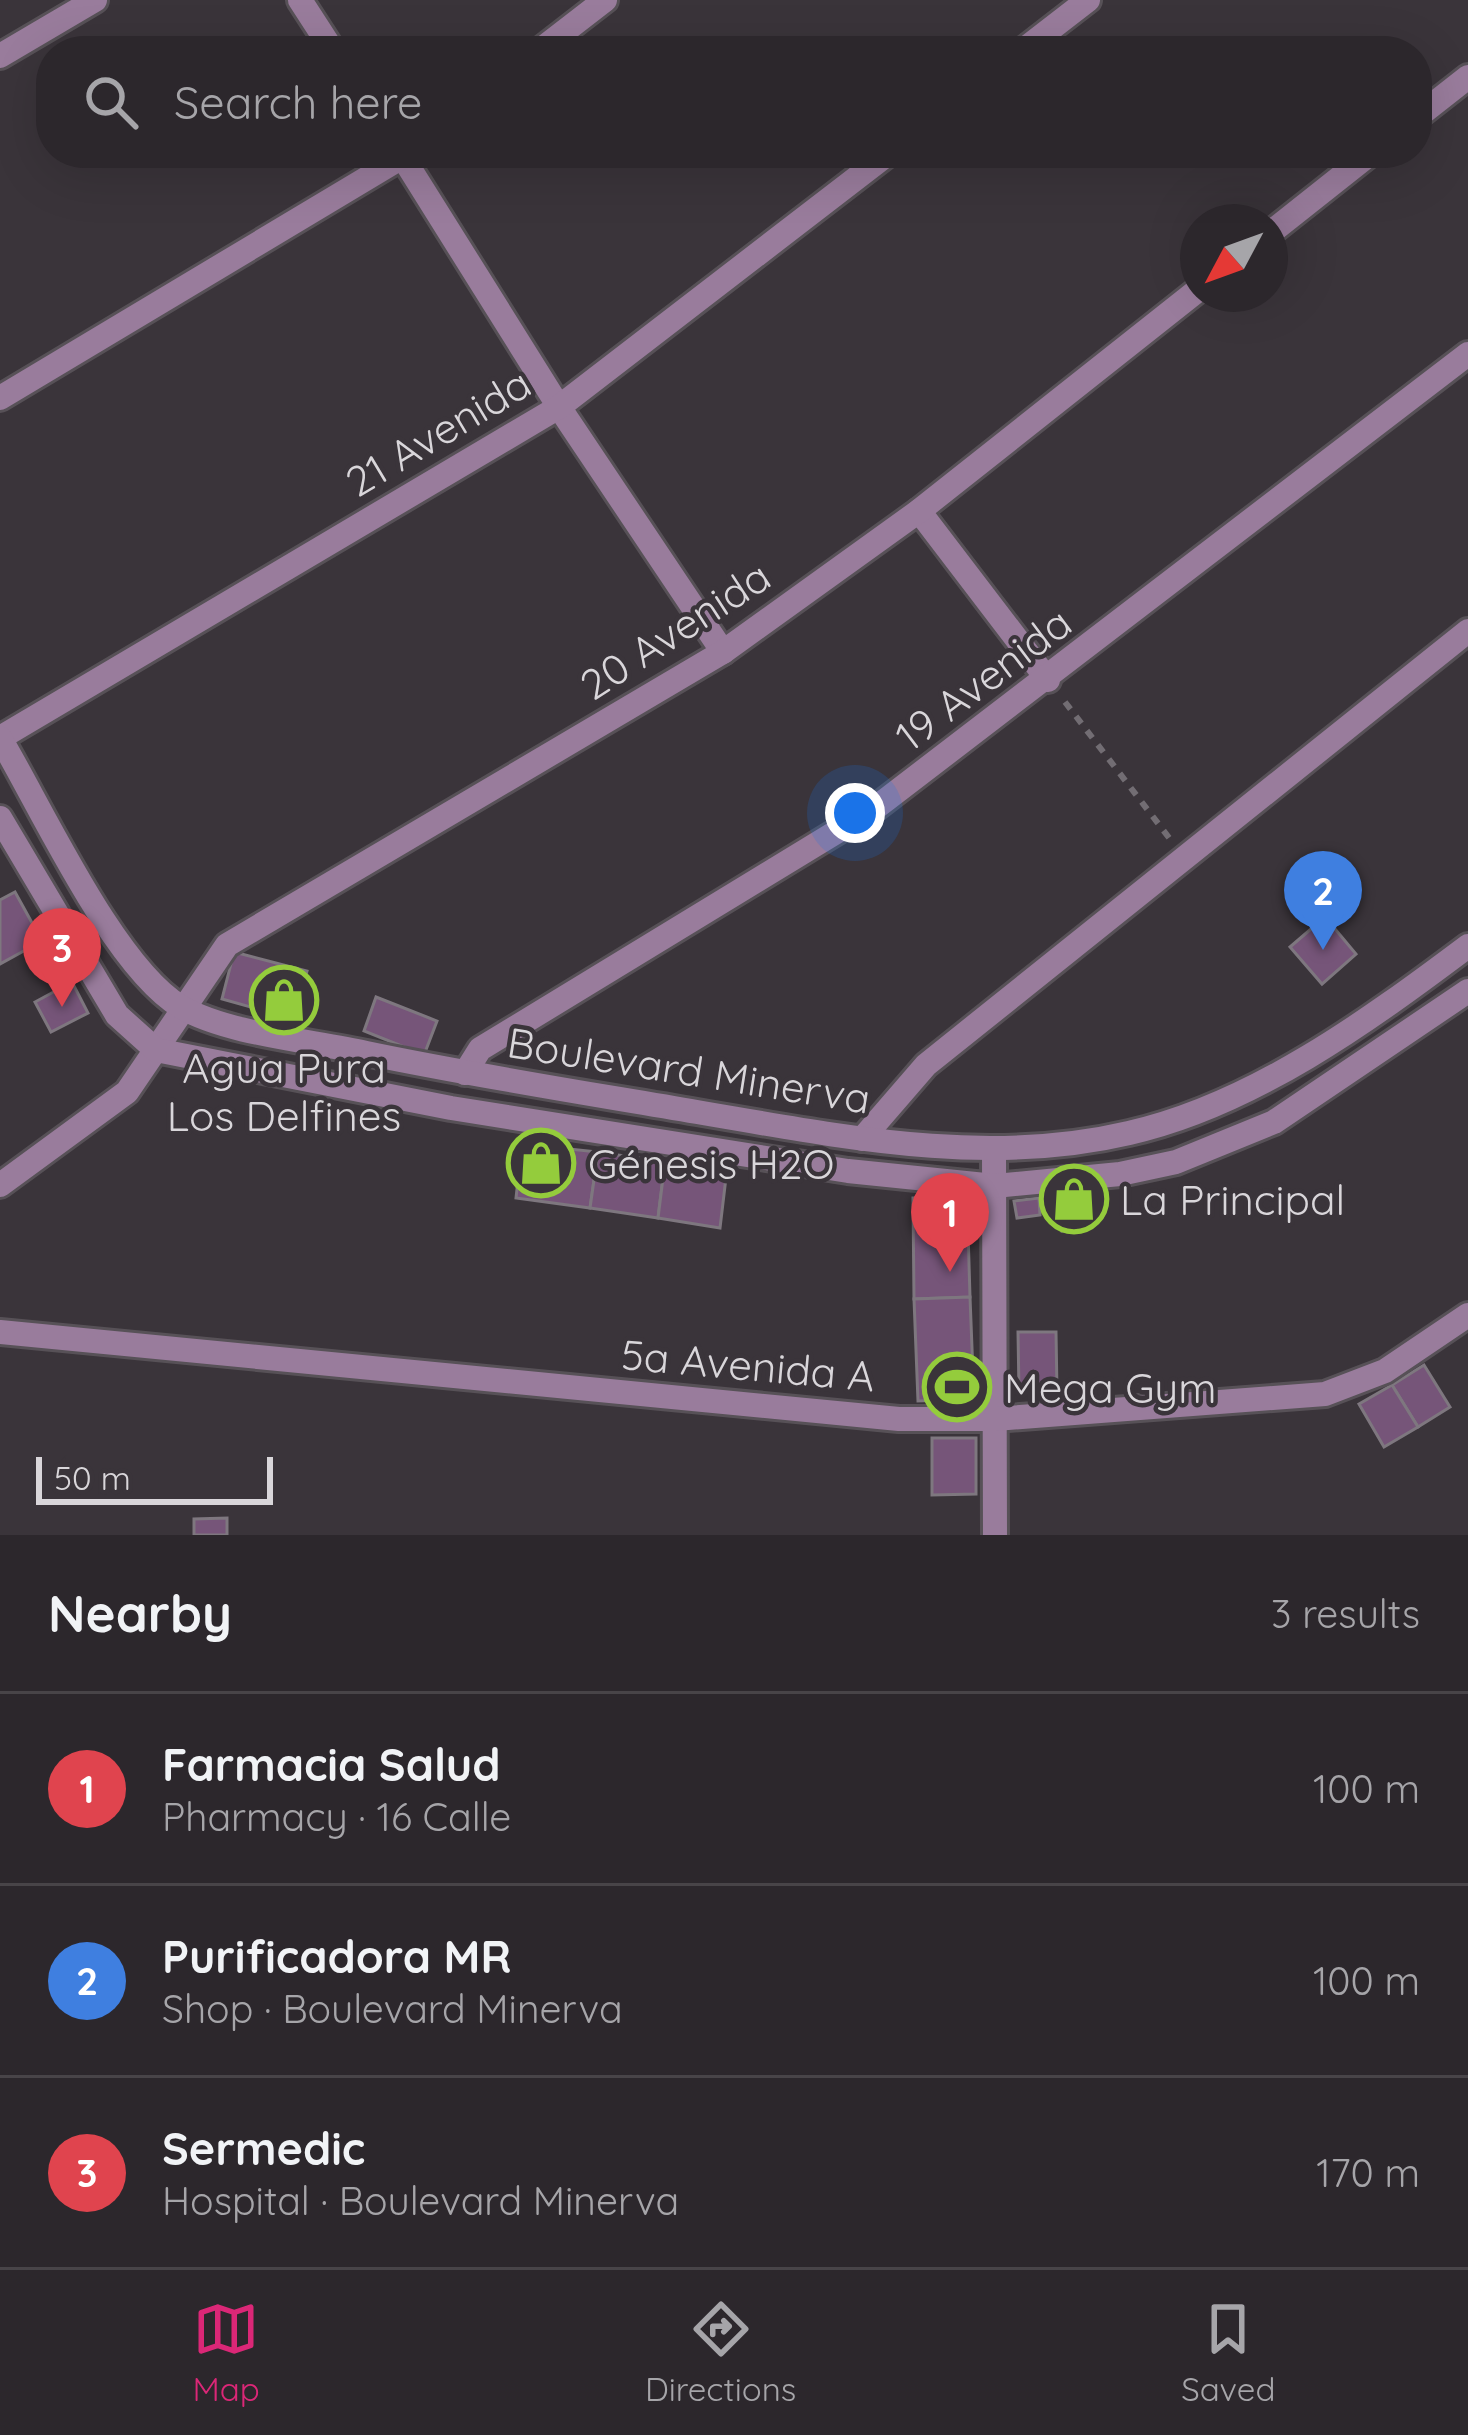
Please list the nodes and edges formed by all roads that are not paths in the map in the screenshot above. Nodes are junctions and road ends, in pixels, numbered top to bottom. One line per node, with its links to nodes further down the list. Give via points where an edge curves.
1 (95, 0): 8 (street)
2 (300, 0): 5 (street)
3 (605, 0): 6 (street)
4 (1088, 0): 7 (street)
5 (323, 36)
6 (558, 36)
7 (1041, 36)
8 (0, 56)
9 (1468, 76): 10 (street)
10 (1432, 105)
11 (381, 168): 18 (street)
12 (413, 168): 19 (street)
13 (870, 168): 19 (street, 21 Avenida)
14 (1352, 168): 15 (street)
15 (1288, 219)
16 (1180, 304): 20 (street, 20 Avenida)
17 (1468, 354): 23 (street, 19 Avenida)
18 (0, 398)
19 (559, 407): 22 (street); 24 (street, 21 Avenida)
20 (919, 512): 22 (street, 20 Avenida); 23 (street)
21 (1468, 631): 31 (street, via 926,1065)
22 (724, 652): 28 (street, 20 Avenida, via 227,944)
23 (1048, 680): 30 (street, 19 Avenida, via 874,809 480,1049)
24 (0, 738): 28 (street, Boulevard Minerva, via 135,967)
25 (0, 818): 29 (street, via 117,1015)
26 (1468, 946): 32 (street, Boulevard Minerva, via 1252,1088 1184,1119 1124,1135)
27 (1468, 991): 34 (street, Boulevard Minerva, via 1255,1130 1176,1162)
28 (182, 1008): 29 (street, 20 Avenida); 30 (street, Boulevard Minerva)
29 (156, 1050): 33 (street, 20 Avenida, via 127,1092); 34 (street, Boulevard Minerva, via 451,1108 848,1171)
30 (465, 1073): 31 (street, Boulevard Minerva)
31 (862, 1139): 32 (street, Boulevard Minerva)
32 (994, 1150): 34 (street)
33 (0, 1185)
34 (995, 1186): 37 (street)
35 (1468, 1315): 37 (street, 5a Avenida A, via 1385,1371 1325,1394)
36 (0, 1333): 37 (street, 5a Avenida A, via 899,1419)
37 (995, 1418): 38 (street)
38 (994, 1535)

